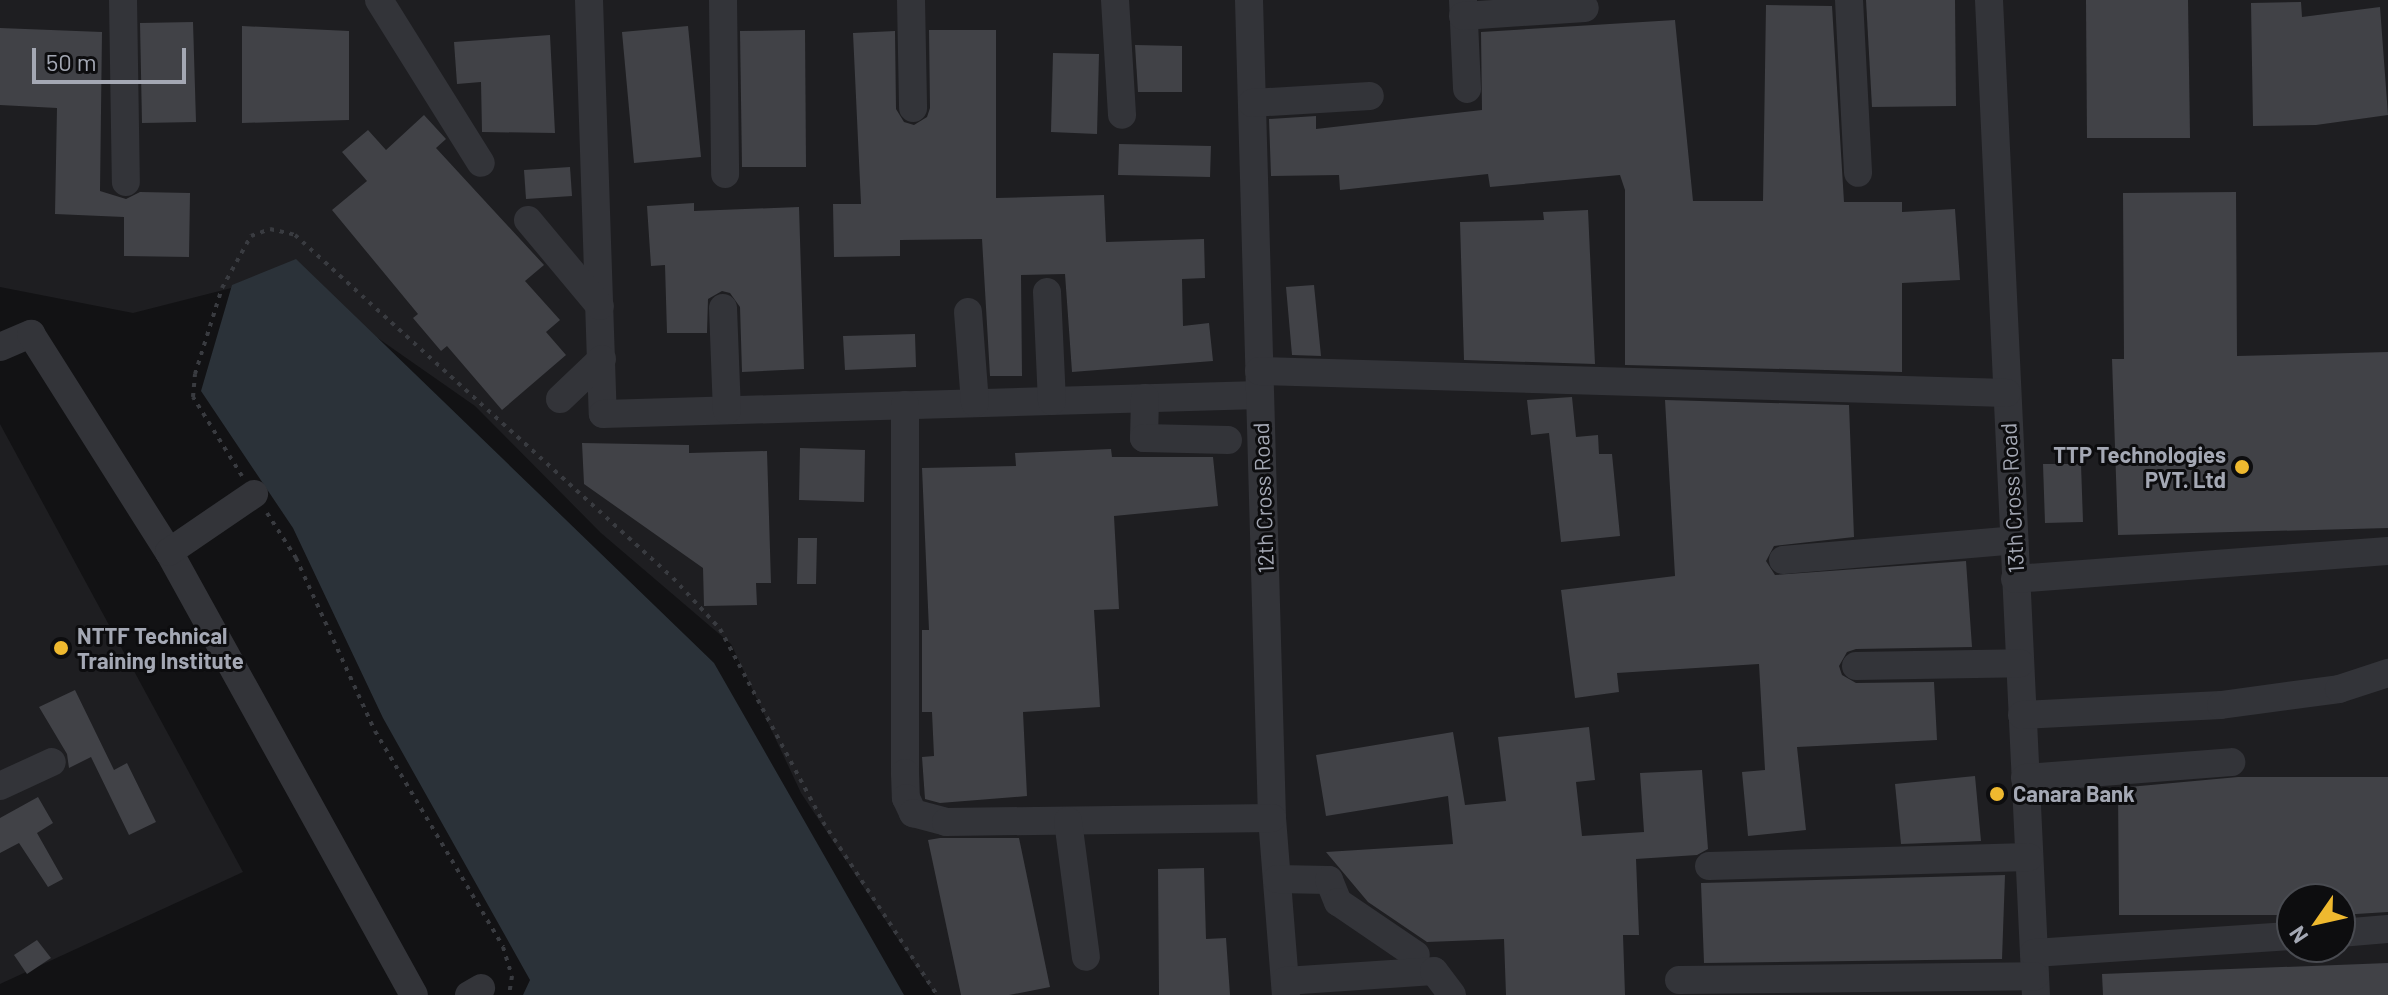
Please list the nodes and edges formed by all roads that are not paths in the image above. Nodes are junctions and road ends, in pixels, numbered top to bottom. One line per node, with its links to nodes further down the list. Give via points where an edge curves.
1 (123, 0): 20 (street)
2 (379, 0): 17 (street)
3 (589, 0): 23 (street)
4 (723, 0): 19 (street)
5 (911, 0): 15 (street)
6 (1115, 0): 16 (street)
7 (1249, 0): 14 (street, 12th Cross Road)
8 (1849, 0): 18 (street)
9 (1989, 0): 29 (street, 13th Cross Road)
10 (1463, 8): 11 (street); 12 (street)
11 (1585, 8)
12 (1467, 89)
13 (1370, 96): 14 (street)
14 (1252, 103): 28 (street, 12th Cross Road)
15 (913, 108)
16 (1122, 115)
17 (481, 163)
18 (1858, 173)
19 (725, 174)
20 (126, 182)
21 (528, 220): 23 (street)
22 (1047, 292): 32 (street)
23 (600, 306): 27 (street)
24 (723, 308): 35 (street)
25 (968, 312): 33 (street)
26 (0, 347): 40 (street, via 31,334)
27 (602, 359): 31 (street); 35 (street, via 603,414)
28 (1260, 383): 29 (street); 30 (street); 51 (street, 12th Cross Road)
29 (2007, 393): 38 (street, 13th Cross Road)
30 (1145, 398): 32 (street); 36 (street, via 1144,438)
31 (560, 399)
32 (1052, 401): 33 (street)
33 (975, 403): 34 (street)
34 (905, 405): 35 (street); 52 (street, via 906,798 913,813 928,821)
35 (727, 410)
36 (1228, 440)
37 (254, 494): 40 (street)
38 (2014, 540): 41 (street); 42 (street, 13th Cross Road)
39 (2388, 551): 42 (street)
40 (169, 552): 64 (street)
41 (1783, 560)
42 (2015, 579): 43 (street, 13th Cross Road)
43 (2020, 663): 44 (street); 46 (street, 13th Cross Road)
44 (1856, 666)
45 (2388, 673): 46 (street, via 2339,689 2221,705)
46 (2022, 715): 49 (street, 13th Cross Road)
47 (52, 762): 50 (street)
48 (2231, 762): 49 (street)
49 (2025, 778): 53 (street, 13th Cross Road)
50 (0, 786)
51 (1272, 818): 52 (street); 55 (street, 12th Cross Road)
52 (1068, 821): 60 (street)
53 (2029, 857): 54 (street); 61 (street, 13th Cross Road)
54 (1709, 866)
55 (1277, 879): 59 (street, via 1329,880 1338,902); 63 (street, 12th Cross Road)
56 (2388, 929): 57 (street)
57 (2356, 932)
58 (2276, 938): 61 (street)
59 (1416, 955)
60 (1086, 957)
61 (2035, 975): 62 (street)
62 (1679, 980)
63 (1285, 988): 65 (street, via 1434,971)
64 (414, 995)
65 (1452, 995)

